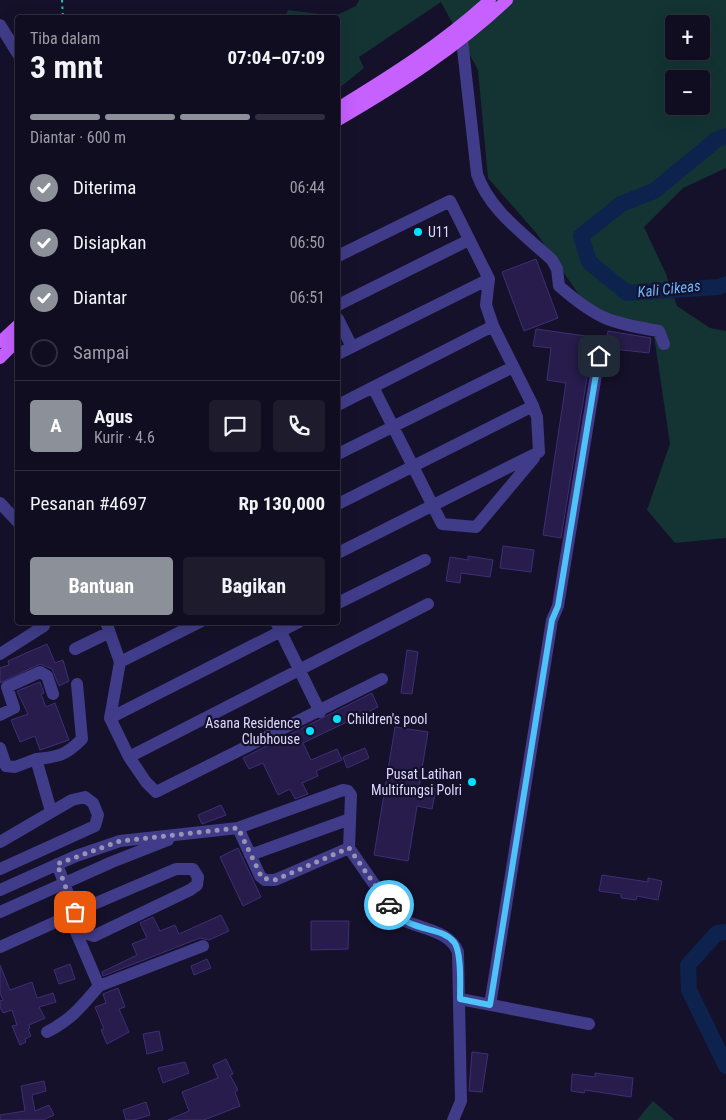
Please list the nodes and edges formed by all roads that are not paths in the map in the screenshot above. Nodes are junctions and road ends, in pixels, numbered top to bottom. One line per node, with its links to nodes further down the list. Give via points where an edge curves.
1 (490, 0): 6 (main road, via 452,34)
2 (507, 0): 4 (main road)
3 (0, 25): 5 (street)
4 (462, 40): 7 (main road, via 406,80); 17 (street, via 477,174 492,204 552,260 557,269 558,286 583,307 624,326 660,331)
5 (15, 49)
6 (340, 107)
7 (340, 119)
8 (469, 240): 9 (street, via 450,202); 10 (street); 11 (street)
9 (340, 255)
10 (489, 279): 13 (street, via 486,306); 18 (street)
11 (340, 304)
12 (340, 323): 18 (street)
13 (493, 326): 22 (street); 23 (street)
14 (15, 328): 15 (main road)
15 (0, 342)
16 (15, 343): 21 (main road)
17 (664, 344)
18 (352, 347): 19 (street)
19 (340, 353)
20 (599, 356): 76 (street, via 558,606 552,620)
21 (0, 358)
22 (513, 367): 25 (street); 26 (street)
23 (374, 387): 24 (street); 26 (street)
24 (340, 404)
25 (533, 406): 27 (street, via 537,417); 29 (street)
26 (393, 426): 28 (street); 29 (street)
27 (539, 452): 32 (street); 32 (street, via 476,526 442,524)
28 (340, 453)
29 (412, 466): 31 (street); 32 (street)
30 (0, 503): 33 (street)
31 (340, 503)
32 (431, 504): 34 (street)
33 (15, 519)
34 (340, 552)
35 (425, 560): 36 (street)
36 (340, 602)
37 (428, 604): 45 (street)
38 (106, 625): 42 (street); 44 (street)
39 (194, 625): 44 (street)
40 (44, 626): 43 (street)
41 (278, 627): 45 (street); 51 (street)
42 (75, 649)
43 (0, 654)
44 (120, 662): 51 (street)
45 (300, 670): 49 (street); 53 (street)
46 (382, 679): 49 (street)
47 (77, 684): 54 (street, via 82,739 70,752 55,758)
48 (53, 694): 50 (street, via 47,676 40,672 7,687 18,706)
49 (320, 712): 53 (street, via 156,792)
50 (0, 715)
51 (110, 718): 53 (street)
52 (0, 748): 54 (street, via 6,766 15,767)
53 (129, 757)
54 (36, 759): 55 (street)
55 (51, 811): 59 (street, via 85,797 93,803 98,815 97,824); 60 (street)
56 (350, 819): 57 (street, via 352,797 346,789); 61 (street); 62 (street)
57 (238, 828): 58 (street); 62 (street)
58 (184, 833): 63 (street, via 120,841); 67 (street)
59 (68, 839): 63 (street); 65 (street)
60 (0, 842)
61 (349, 848): 62 (street, via 270,881 262,878); 75 (street, via 397,917 454,942 458,952)
62 (250, 855)
63 (76, 856): 64 (street)
64 (57, 864): 66 (street); 67 (street)
65 (1, 867)
66 (36, 874): 68 (street); 69 (street)
67 (64, 884): 69 (street); 71 (street)
68 (0, 890)
69 (43, 892): 70 (street)
70 (0, 912)
71 (75, 912): 71 (street, via 88,934 94,936 190,890 197,885 198,877 193,869 176,869)
72 (203, 946): 74 (street)
73 (0, 947): 74 (street, via 60,920 70,924 76,932)
74 (99, 986): 78 (street, via 80,1011)
75 (460, 999): 76 (street); 79 (street, via 461,1101)
76 (490, 1005): 77 (street)
77 (589, 1024)
78 (47, 1032)
79 (453, 1120)

